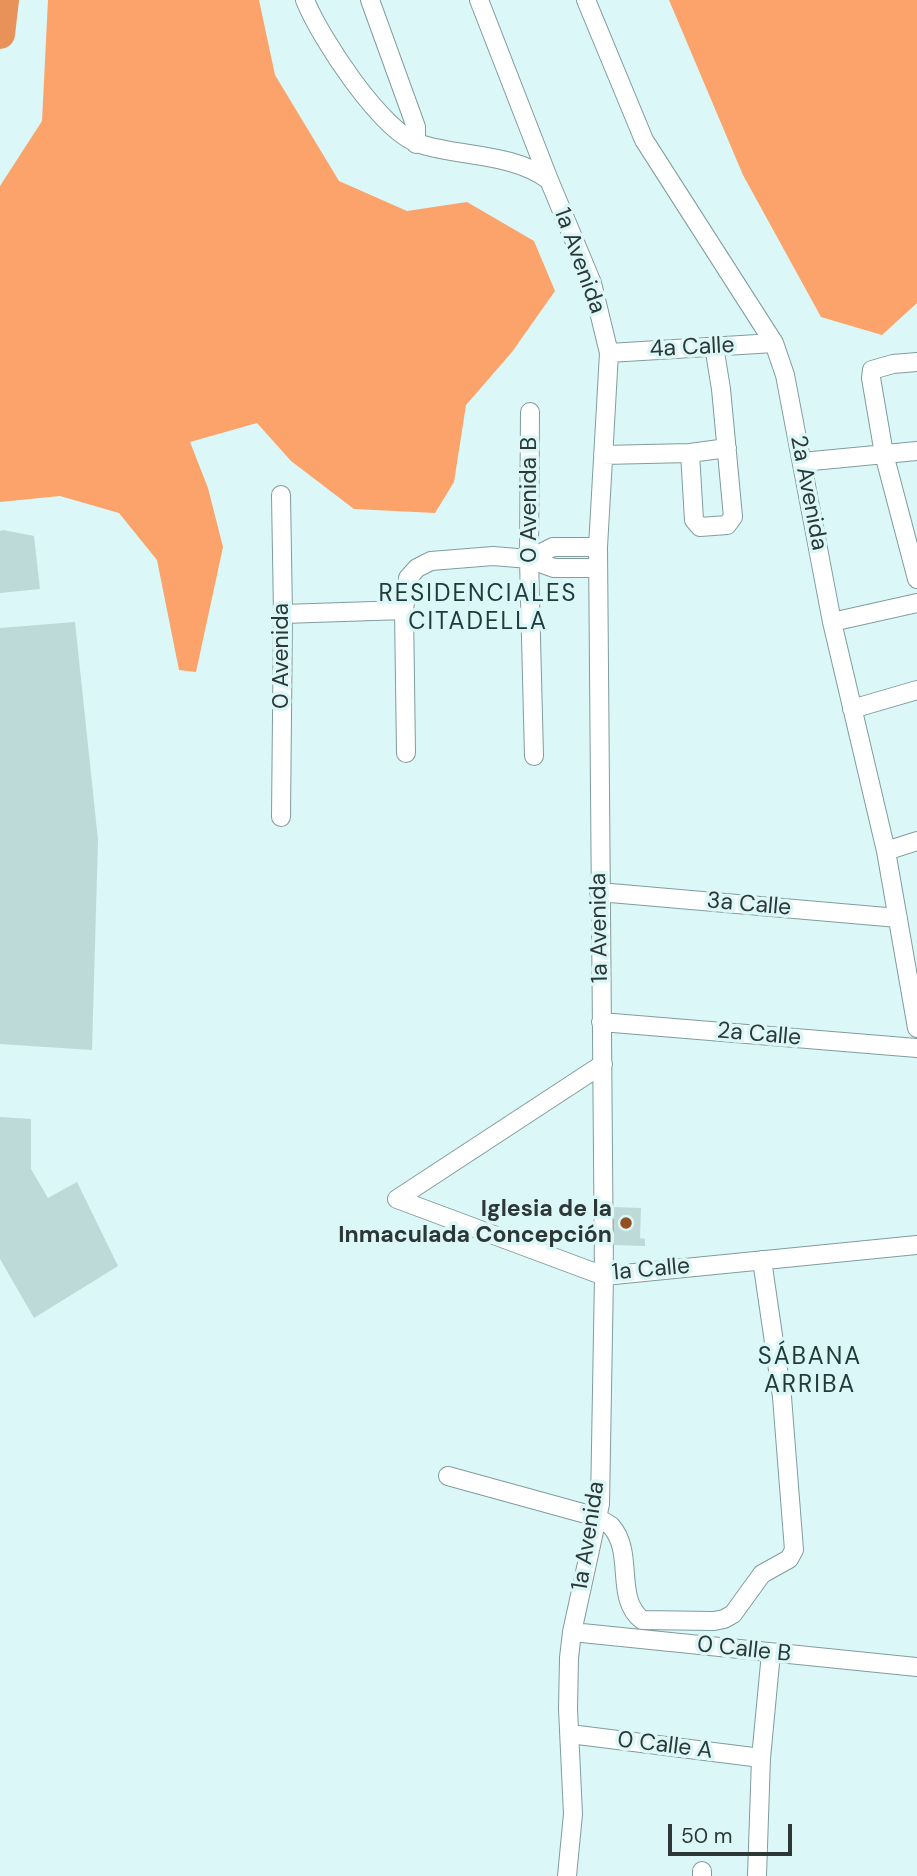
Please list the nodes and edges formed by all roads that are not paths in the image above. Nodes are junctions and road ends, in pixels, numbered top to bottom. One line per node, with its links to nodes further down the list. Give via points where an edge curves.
1 (304, 0): 5 (street, via 356,88)
2 (371, 0): 5 (street, via 416,127)
3 (479, 0): 6 (street, 1a Avenida)
4 (586, 0): 7 (street, 2a Avenida, via 644,140)
5 (416, 144): 6 (street, via 522,166)
6 (549, 180): 9 (street, 1a Avenida, via 592,283)
7 (774, 343): 8 (street, 4a Calle); 17 (street, 2a Avenida)
8 (714, 346): 9 (street, 4a Calle); 12 (street)
9 (609, 352): 16 (street, 1a Avenida)
10 (917, 362): 15 (street, via 872,370)
11 (530, 412): 20 (street, 0 Avenida B)
12 (727, 448): 14 (street); 14 (street, via 733,517 727,525 701,527 694,520)
13 (917, 451): 15 (street)
14 (690, 453): 16 (street)
15 (884, 454): 17 (street); 22 (street)
16 (603, 455): 19 (street, 1a Avenida)
17 (802, 462): 26 (street, 2a Avenida)
18 (281, 495): 25 (street, 0 Avenida)
19 (598, 547): 20 (street, via 553,547); 21 (street, 1a Avenida)
20 (530, 559): 21 (street, via 554,568); 24 (street, via 493,556 431,561 408,578); 30 (street, 0 Avenida B)
21 (598, 568): 34 (street, 1a Avenida)
22 (917, 579)
23 (917, 603): 26 (street)
24 (404, 610): 25 (street); 29 (street)
25 (283, 614): 31 (street, 0 Avenida)
26 (832, 622): 28 (street, 2a Avenida)
27 (917, 690): 28 (street)
28 (852, 709): 33 (street, 2a Avenida)
29 (406, 753)
30 (534, 756)
31 (281, 817)
32 (917, 841): 33 (street)
33 (886, 851): 35 (street, 2a Avenida)
34 (599, 892): 35 (street, 3a Calle); 36 (street, 1a Avenida)
35 (898, 918): 37 (street, 2a Avenida)
36 (601, 1022): 38 (street, 2a Calle); 39 (street, 1a Avenida)
37 (917, 1028)
38 (917, 1048)
39 (603, 1064): 42 (street, 1a Avenida); 42 (street, 1a Calle, via 397,1199)
40 (917, 1245): 41 (street, 1a Calle)
41 (762, 1261): 42 (street, 1a Calle); 44 (street, via 782,1397 794,1550 789,1559 762,1574 733,1614 724,1619 642,1620 632,1613 623,1554 611,1527)
42 (604, 1276): 44 (street, 1a Avenida)
43 (448, 1476): 44 (street)
44 (597, 1517): 45 (street, 1a Avenida)
45 (572, 1632): 46 (street, 0 Calle B); 48 (street, 1a Avenida, via 567,1684)
46 (771, 1653): 47 (street, 0 Calle B); 49 (street)
47 (917, 1667)
48 (570, 1734): 49 (street, 0 Calle A); 50 (street, 1a Avenida, via 573,1814)
49 (761, 1758): 51 (street)
50 (567, 1876)
51 (757, 1876)

